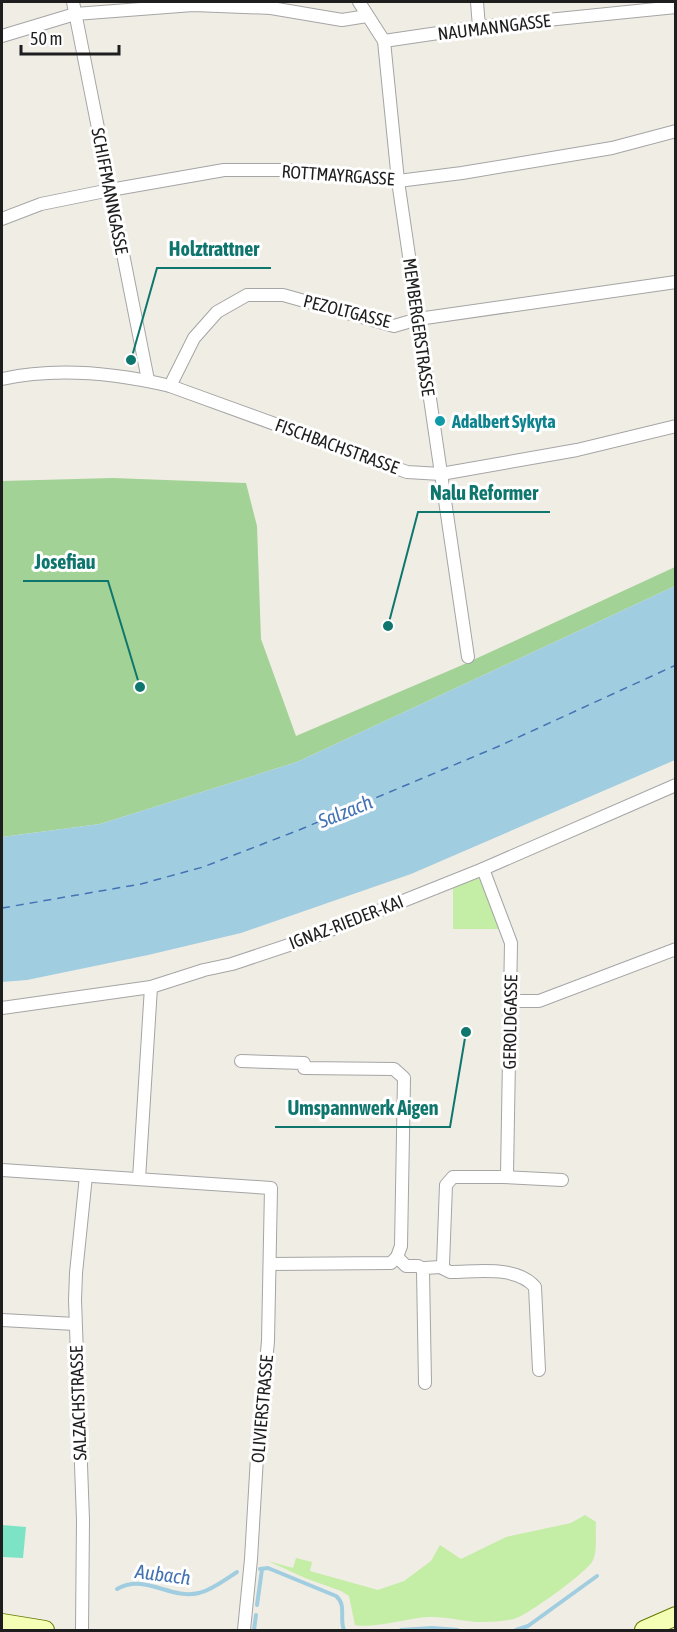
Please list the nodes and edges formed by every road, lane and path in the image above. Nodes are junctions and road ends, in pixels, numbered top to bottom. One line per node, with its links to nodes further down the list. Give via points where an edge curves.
1 (359, 2): 5 (street, MEMBERGERSTRASSE)
2 (477, 2): 6 (street)
3 (675, 7): 6 (street, NAUMANNGASSE)
4 (74, 8): 5 (street, via 193,5 271,8 342,20); 7 (street); 11 (street, SCHIFFMANNGASSE)
5 (367, 16): 8 (street, MEMBERGERSTRASSE)
6 (479, 27): 8 (street, NAUMANNGASSE)
7 (2, 36)
8 (384, 41): 10 (street, MEMBERGERSTRASSE)
9 (675, 131): 10 (street, ROTTMAYRGASSE, via 612,148)
10 (398, 181): 11 (street, ROTTMAYRGASSE, via 286,170 224,170); 14 (street, MEMBERGERSTRASSE)
11 (111, 190): 12 (street, ROTTMAYRGASSE, via 41,204); 16 (street, SCHIFFMANNGASSE)
12 (2, 219)
13 (675, 282): 14 (street, PEZOLTGASSE)
14 (418, 319): 17 (street, PEZOLTGASSE, via 394,326 283,295 247,295 217,312 194,338); 19 (street, MEMBERGERSTRASSE)
15 (2, 379): 16 (street, FISCHBACHSTRASSE, via 68,372)
16 (148, 380): 17 (street, FISCHBACHSTRASSE)
17 (170, 386): 19 (street, FISCHBACHSTRASSE, via 407,472)
18 (675, 426): 19 (street, FISCHBACHSTRASSE, via 577,450)
19 (441, 474): 20 (street, MEMBERGERSTRASSE)
20 (468, 657)
21 (675, 785): 22 (street, IGNAZ-RIEDER-KAI)
22 (483, 869): 24 (street, IGNAZ-RIEDER-KAI, via 313,936); 25 (street, GEROLDGASSE, via 511,943)
23 (675, 949): 25 (street, via 539,1001)
24 (151, 987): 26 (street, IGNAZ-RIEDER-KAI); 31 (street)
25 (510, 1001): 30 (street, GEROLDGASSE, via 507,1174)
26 (2, 1008)
27 (241, 1061): 33 (street, via 304,1063 304,1068 394,1069 400,1073 405,1086)
28 (2, 1170): 29 (street)
29 (86, 1176): 31 (street); 38 (street, SALZACHSTRASSE)
30 (503, 1178): 32 (street); 35 (street, via 457,1176 449,1180)
31 (139, 1179): 34 (street, OLIVIERSTRASSE, via 271,1188)
32 (562, 1180)
33 (398, 1257): 34 (street, via 391,1263); 36 (street, via 406,1266)
34 (271, 1263): 45 (street, OLIVIERSTRASSE)
35 (440, 1267): 36 (street); 39 (street, via 450,1272 514,1273 529,1280 535,1287)
36 (423, 1269): 40 (street)
37 (2, 1320): 38 (street)
38 (75, 1324): 44 (street, SALZACHSTRASSE, via 83,1520)
39 (539, 1370)
40 (425, 1383)
41 (675, 1616): 46 (main road)
42 (2, 1623): 43 (main road)
43 (45, 1630)
44 (82, 1630)
45 (244, 1630)
46 (644, 1630)

